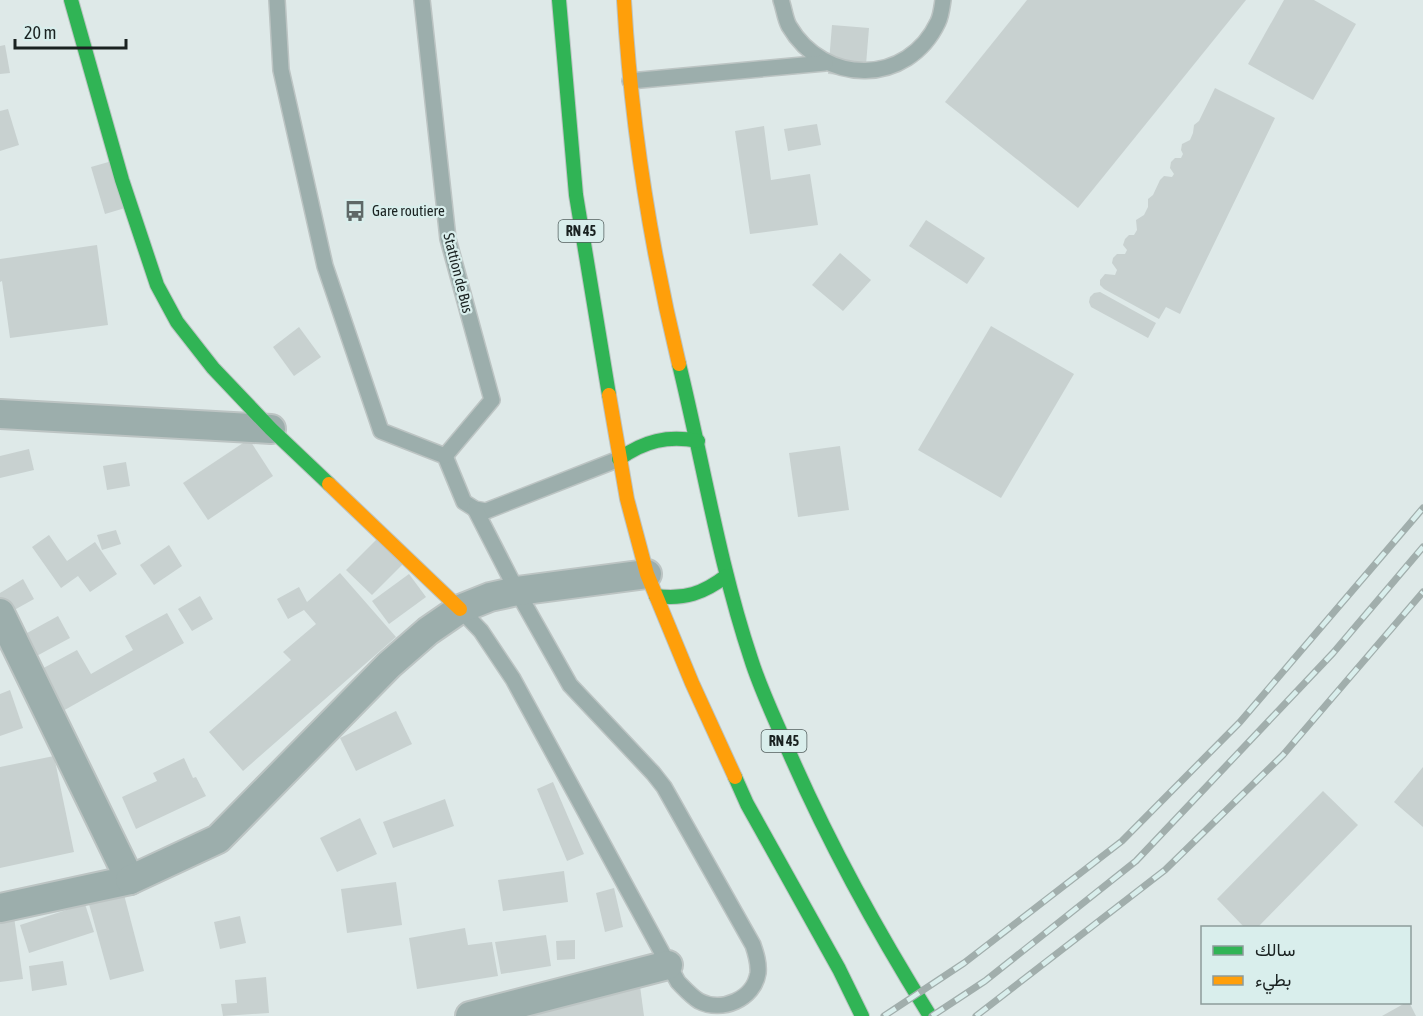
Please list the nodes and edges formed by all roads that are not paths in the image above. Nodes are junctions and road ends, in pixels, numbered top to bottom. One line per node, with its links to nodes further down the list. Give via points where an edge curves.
1 (71, 0): 11 (main road, via 122,180 157,285 177,322 213,368)
2 (277, 0): 13 (lane, via 280,70 325,266 381,431)
3 (422, 0): 13 (lane, Stattion de Bus, via 448,239 492,400)
4 (559, 0): 14 (main road, RN 45, via 576,195)
5 (624, 0): 9 (main road, RN 45)
6 (781, 0): 8 (lane, via 788,25 804,46)
7 (943, 0): 8 (lane, via 939,21 924,44 903,61 878,70 851,71)
8 (825, 63): 9 (lane)
9 (630, 81): 12 (main road, RN 45, via 657,267)
10 (0, 414): 11 (street)
11 (271, 429): 19 (main road)
12 (698, 441): 14 (main road, via 681,437 648,441); 16 (main road, RN 45)
13 (445, 456): 15 (lane, via 464,502)
14 (619, 459): 15 (lane, via 496,508); 17 (main road, RN 45)
15 (475, 509): 18 (lane)
16 (726, 576): 17 (main road, via 694,596 671,598); 26 (main road, RN 45, via 752,662 802,783 843,868)
17 (651, 585): 18 (street); 25 (main road, RN 45, via 747,804)
18 (517, 591): 19 (street); 23 (lane, via 570,685 664,787 753,945 758,974 741,999 713,1006 687,992)
19 (460, 609): 21 (street, via 389,665 218,839); 23 (lane, via 487,639 513,679)
20 (0, 613): 21 (street)
21 (130, 880): 22 (street)
22 (0, 908)
23 (668, 965): 24 (street)
24 (470, 1016)
25 (862, 1016)
26 (930, 1016)

